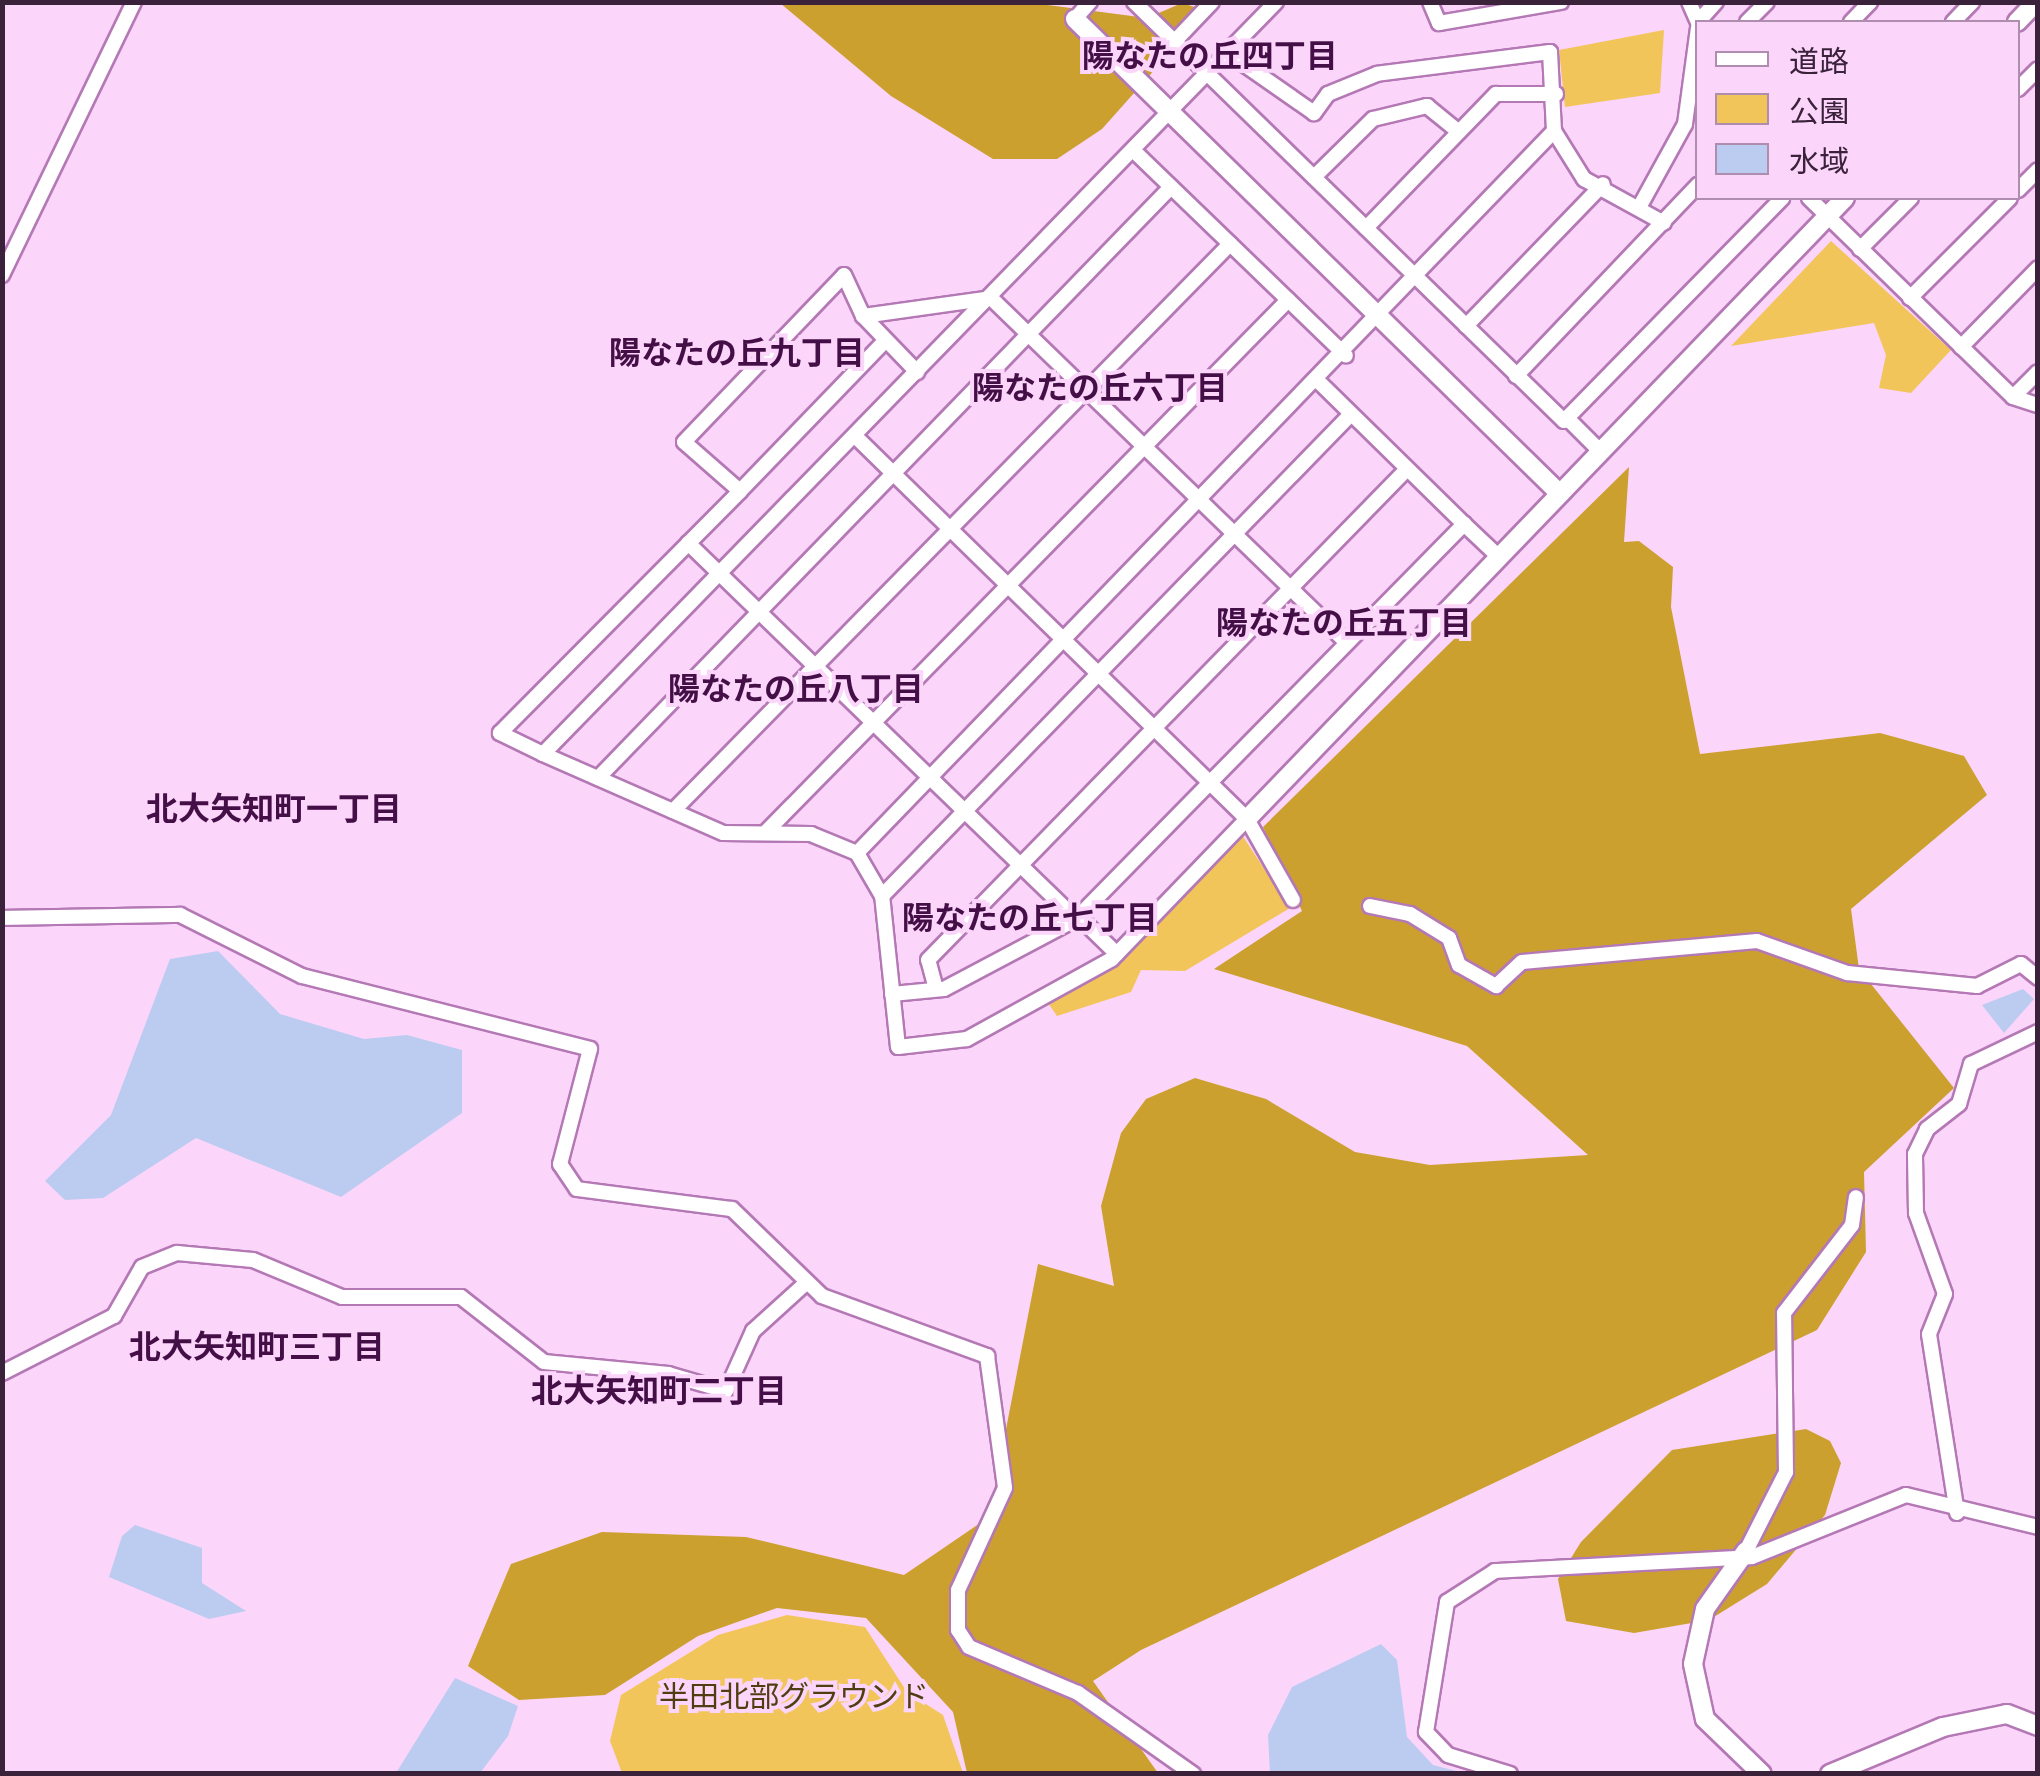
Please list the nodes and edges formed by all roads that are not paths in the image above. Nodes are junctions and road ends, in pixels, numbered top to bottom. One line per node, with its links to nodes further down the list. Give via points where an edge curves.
1 (134, 2): 42 (street)
2 (1090, 2): 10 (street)
3 (1134, 2): 13 (street)
4 (1212, 2): 13 (street)
5 (1276, 2): 15 (street)
6 (1430, 2): 7 (street, via 1439,23)
7 (1561, 2)
8 (1767, 2): 11 (street)
9 (1870, 2): 12 (street)
10 (1075, 20): 20 (street)
11 (1749, 20)
12 (1852, 20)
13 (1174, 42): 17 (street)
14 (1695, 47): 35 (street, via 1685,124)
15 (1228, 53): 17 (street); 19 (street, via 1314,112 1328,94 1376,74 1550,52)
16 (2038, 69): 18 (street)
17 (1208, 74): 20 (street); 25 (street)
18 (2020, 87)
19 (1556, 94): 21 (street); 22 (street, via 1496,94)
20 (1170, 114): 23 (street); 48 (street)
21 (1554, 131): 26 (street, via 1584,179); 43 (street)
22 (1459, 132): 25 (street, via 1427,106 1372,119); 38 (street)
23 (1136, 152): 27 (street); 44 (street)
24 (2038, 170): 29 (street)
25 (1314, 177): 38 (street)
26 (1603, 184): 35 (street); 49 (street)
27 (1171, 187): 39 (street); 50 (street)
28 (1695, 187): 37 (street)
29 (2020, 188)
30 (1780, 200): 62 (street)
31 (1811, 200): 36 (street)
32 (1843, 200): 36 (street)
33 (1909, 200): 40 (street)
34 (2008, 200): 45 (street)
35 (1642, 204): 37 (street)
36 (1828, 215): 40 (street); 65 (street)
37 (1664, 223): 56 (street)
38 (1366, 228): 43 (street)
39 (1230, 244): 46 (street); 58 (street)
40 (1860, 249): 45 (street)
41 (2038, 268): 52 (street)
42 (2, 275)
43 (1420, 280): 48 (street); 49 (street)
44 (991, 298): 47 (street); 50 (street); 54 (street)
45 (1910, 298): 52 (street)
46 (1288, 300): 53 (street); 64 (street)
47 (863, 316): 51 (street); 68 (street, via 844,275 684,442)
48 (1381, 320): 53 (street); 69 (street)
49 (1466, 326): 56 (street)
50 (1030, 336): 58 (street); 67 (street)
51 (884, 342): 54 (street); 68 (street)
52 (1961, 346): 59 (street)
53 (1346, 356): 57 (street)
54 (918, 372): 63 (street)
55 (2038, 372): 59 (street)
56 (1516, 376): 62 (street)
57 (1319, 382): 61 (street); 70 (street)
58 (1085, 390): 64 (street); 72 (street)
59 (2012, 397): 60 (street)
60 (2038, 405)
61 (1350, 414): 66 (street); 73 (street)
62 (1566, 418): 65 (street)
63 (854, 436): 67 (street); 76 (street)
64 (1141, 444): 70 (street); 77 (street)
65 (1600, 451): 69 (street)
66 (1405, 472): 71 (street); 78 (street)
67 (894, 475): 72 (street); 79 (street)
68 (740, 492): 74 (street)
69 (1559, 493): 75 (street)
70 (1199, 502): 73 (street); 80 (street)
71 (1464, 524): 75 (street); 81 (street)
72 (950, 530): 77 (street); 82 (street)
73 (1234, 535): 78 (street); 83 (street)
74 (688, 543): 76 (street); 86 (street, via 500,733)
75 (1498, 556): 92 (street)
76 (722, 572): 79 (street); 86 (street)
77 (1006, 585): 80 (street); 84 (street)
78 (1289, 588): 81 (street); 85 (street)
79 (759, 608): 82 (street); 88 (street)
80 (1063, 641): 83 (street); 87 (street)
81 (1346, 642): 89 (street)
82 (816, 663): 84 (street); 91 (street)
83 (1098, 675): 85 (street); 90 (street)
84 (874, 718): 87 (street); 93 (street)
85 (1154, 730): 89 (street); 95 (street)
86 (544, 754): 88 (street)
87 (932, 775): 90 (street); 94 (street)
88 (598, 778): 91 (street)
89 (1212, 782): 92 (street); 100 (street)
90 (968, 810): 95 (street); 96 (street)
91 (673, 811): 93 (street, via 723,833)
92 (1247, 819): 97 (street); 101 (street)
93 (767, 831): 94 (street)
94 (856, 852): 96 (street)
95 (1022, 864): 100 (street); 103 (street, via 928,960)
96 (882, 896): 104 (street)
97 (1293, 900)
98 (1370, 906): 102 (street, via 1410,914 1449,938 1459,965 1496,986 1522,962 1757,941 1848,973 1977,986 2021,964)
99 (2, 918): 107 (street, via 180,916 302,976 590,1048 560,1164 566,1178 589,1192 732,1209)
100 (1077, 918): 101 (street); 103 (street)
101 (1117, 954): 104 (street, via 968,1038 898,1047)
102 (2038, 978)
103 (936, 990): 104 (street)
104 (892, 994)
105 (2038, 1032): 109 (street, via 1971,1064 1958,1104 1927,1129 1915,1154 1916,1213 1945,1294 1928,1334)
106 (1856, 1197): 111 (street, via 1852,1224 1784,1313 1786,1472)
107 (806, 1283): 108 (street, via 754,1331 726,1391 668,1374 544,1362 461,1296 342,1297 253,1260 177,1253 142,1267 114,1316); 113 (street, via 988,1356 1005,1488 958,1590 958,1630 969,1647 1078,1692)
108 (2, 1373)
109 (1957, 1513): 110 (street); 111 (street, via 1906,1496 1752,1557)
110 (2038, 1526)
111 (1746, 1552): 114 (street, via 1651,1568 1621,1560 1517,1567 1460,1588 1442,1615 1426,1732 1448,1754); 115 (street, via 1706,1609 1693,1664 1705,1719)
112 (2038, 1726): 116 (street, via 2007,1714 1942,1727)
113 (1193, 1774)
114 (1510, 1774)
115 (1762, 1774)
116 (1830, 1774)

